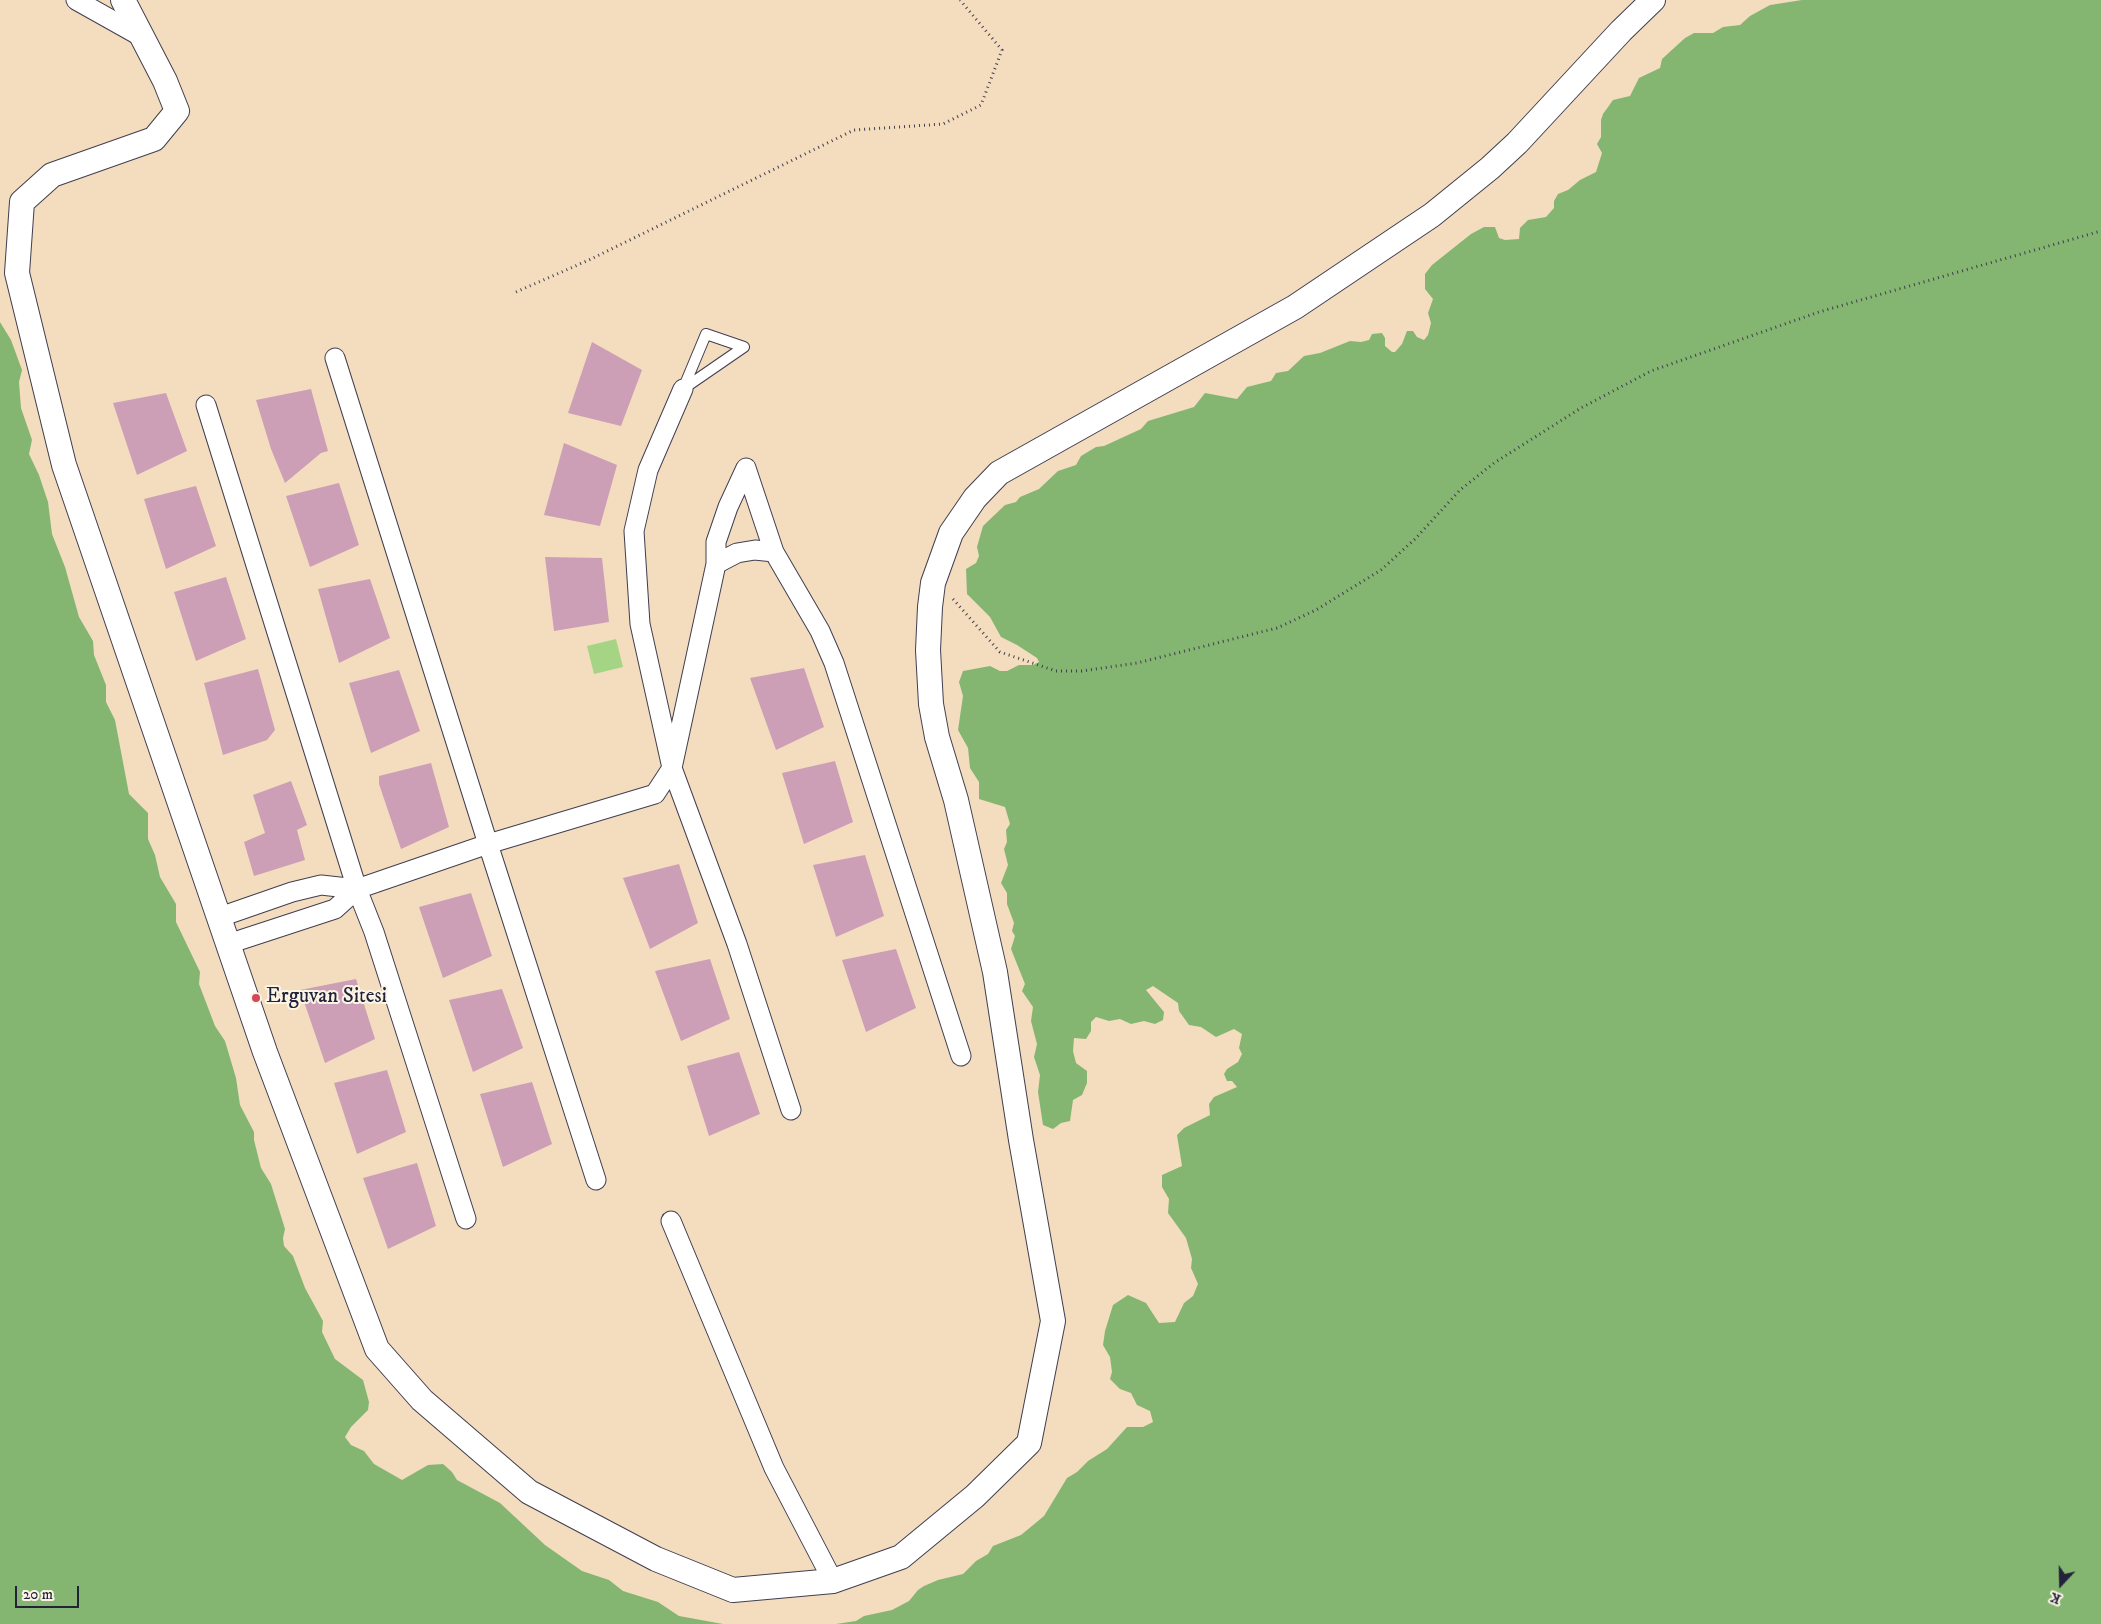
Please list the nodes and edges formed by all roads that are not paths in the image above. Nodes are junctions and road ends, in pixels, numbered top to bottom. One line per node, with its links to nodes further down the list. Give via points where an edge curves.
1 (76, 0): 4 (street)
2 (123, 0): 4 (street)
3 (1653, 0): 20 (street, via 1516,144 1432,215 1295,307 999,473 962,515 951,533 933,583 928,642 930,704 936,738 956,800 995,972 1053,1321 1029,1443 975,1496 901,1557)
4 (142, 37): 13 (street, via 166,81 177,112 154,139 52,176 22,202 17,273 64,465)
5 (335, 358): 11 (street)
6 (683, 389): 6 (lane, via 706,334 744,347 690,384); 10 (street, via 648,470 634,531 640,624)
7 (206, 405): 12 (street)
8 (774, 552): 9 (street, via 755,550 737,553); 9 (street, via 746,468 716,542); 15 (street, via 820,631 834,663)
9 (716, 564): 10 (street)
10 (672, 768): 11 (street, via 655,794); 16 (street, via 737,944)
11 (488, 844): 12 (street); 17 (street)
12 (357, 889): 13 (street, via 321,885); 14 (street, via 335,908); 18 (street, via 374,932)
13 (220, 917): 14 (street)
14 (228, 944): 20 (street, via 265,1052 377,1349 422,1400 529,1492 656,1559 733,1590)
15 (960, 1056)
16 (791, 1110)
17 (596, 1180)
18 (466, 1219)
19 (671, 1221): 20 (street, via 774,1468)
20 (833, 1581)

